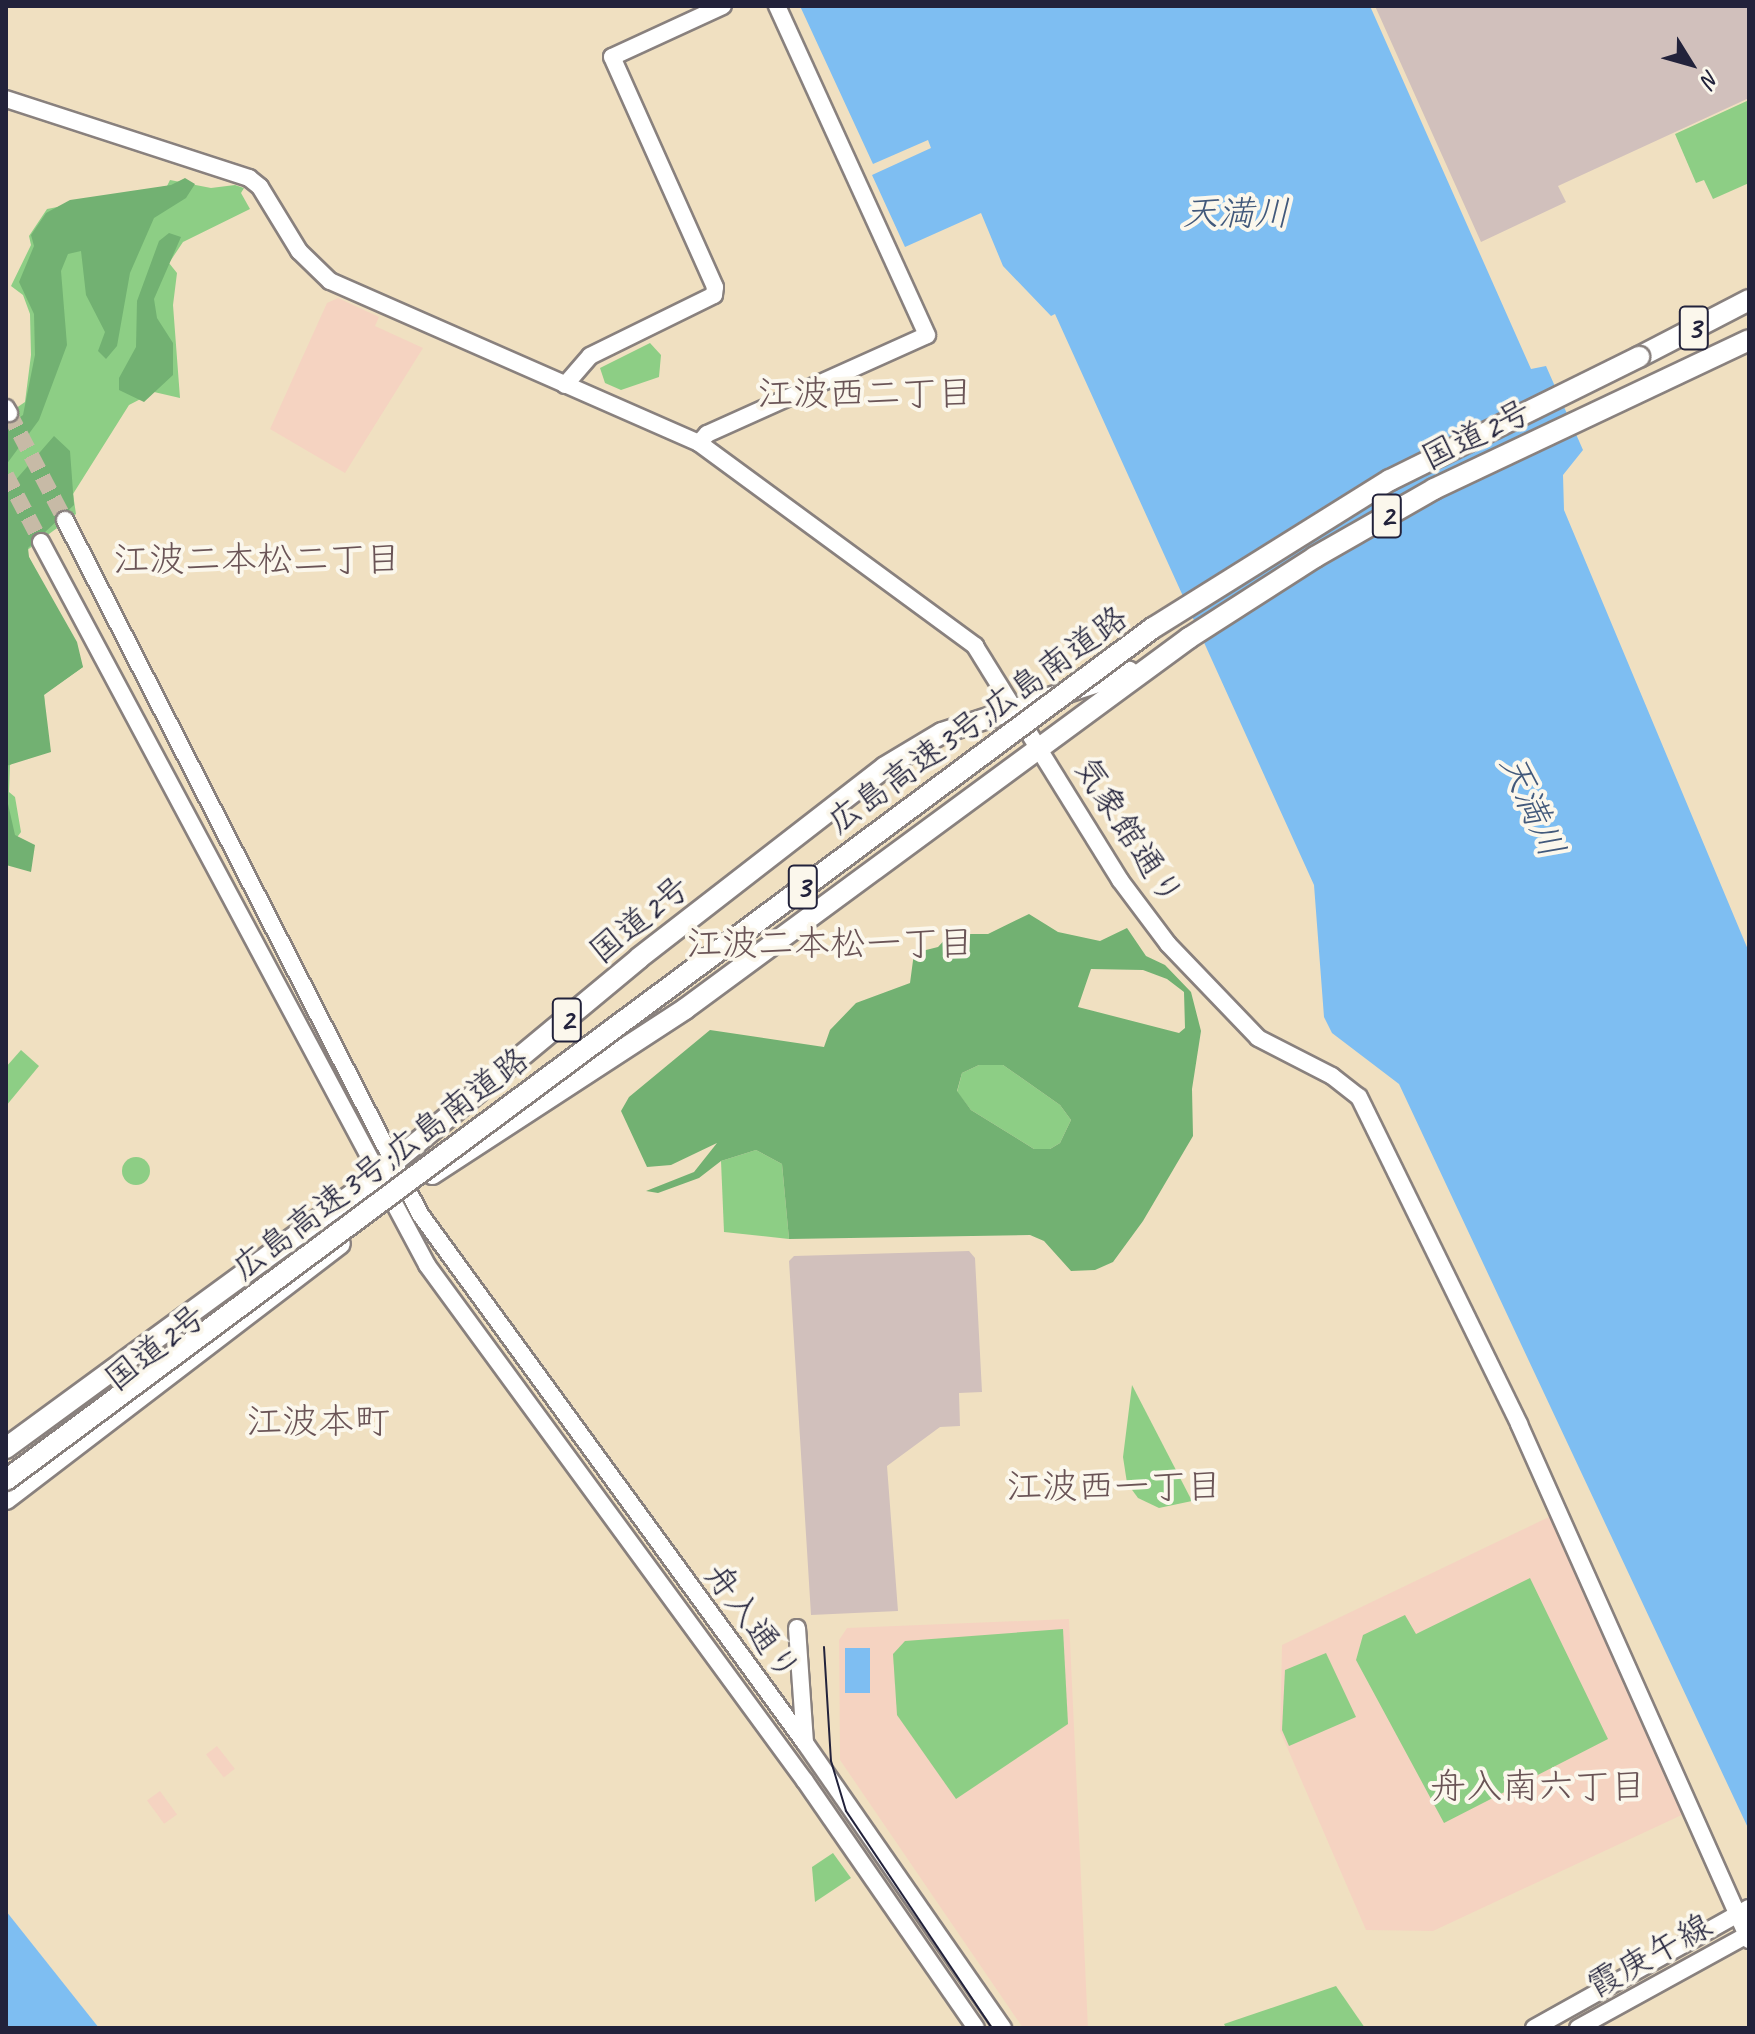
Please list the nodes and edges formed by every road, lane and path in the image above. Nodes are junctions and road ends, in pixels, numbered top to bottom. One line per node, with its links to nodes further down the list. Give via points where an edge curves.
1 (723, 6): 8 (street, via 612,57 715,287 714,295 590,356)
2 (777, 6): 9 (street, via 927,335 707,434)
3 (6, 99): 8 (street, 気象館通り, via 249,178 274,207 299,251 330,281)
4 (1749, 300): 7 (highway, 3)
5 (1749, 307): 7 (highway, 3)
6 (1749, 340): 12 (highway, 国道2号 / 2, via 1434,489)
7 (1639, 357): 18 (highway, 広島高速3号;広島南道路 / 3, bridge, via 1390,480 1153,628)
8 (565, 385): 9 (street, 気象館通り)
9 (699, 443): 13 (street, 気象館通り, via 958,631 975,646)
10 (65, 520): 15 (street)
11 (41, 542): 15 (street)
12 (1162, 658): 13 (highway, 国道2号 / 2, via 1084,691); 14 (highway, 国道2号 / 2)
13 (1015, 706): 14 (street, 気象館通り); 15 (highway, 国道2号 / 2, via 942,733 885,767 639,958)
14 (1040, 748): 16 (highway, 国道2号 / 2, via 685,1009); 22 (street, 気象館通り, via 1120,880 1192,972 1258,1038 1332,1076 1359,1097 1519,1424)
15 (384, 1169): 16 (street); 17 (highway, 国道2号 / 2)
16 (398, 1196): 19 (highway, 国道2号 / 2); 21 (street, 舟入通り, via 448,1256); 24 (street, 舟入通り, via 427,1265 805,1781)
17 (6, 1448)
18 (6, 1480)
19 (6, 1499)
20 (797, 1628): 21 (street)
21 (805, 1743): 25 (street, 舟入通り)
22 (1744, 1911): 23 (street, 気象館通り); 26 (street)
23 (1748, 1936): 27 (street, 霞庚午線)
24 (976, 2028)
25 (1003, 2028)
26 (1534, 2028)
27 (1578, 2028)

